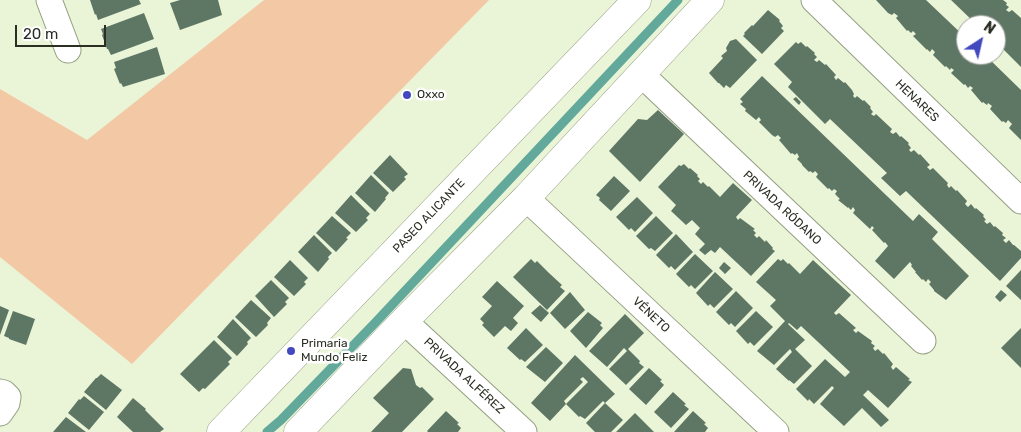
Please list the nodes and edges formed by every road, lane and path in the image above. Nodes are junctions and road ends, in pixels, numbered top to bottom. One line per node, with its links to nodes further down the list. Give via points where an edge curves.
1 (49, 0): 5 (street)
2 (637, 0): 13 (street, PASEO ALICANTE)
3 (710, 0): 6 (street)
4 (814, 0): 8 (street, HENARES)
5 (68, 50)
6 (641, 74): 7 (street); 10 (street, PRIVADA RÓDANO)
7 (526, 198): 9 (street); 16 (street, VÉNETO)
8 (1021, 201)
9 (404, 321): 14 (street); 15 (street, PRIVADA ALFÉREZ)
10 (924, 341)
11 (0, 392): 12 (street, via 8,397)
12 (0, 413)
13 (221, 432)
14 (298, 432)
15 (524, 432)
16 (776, 432)

